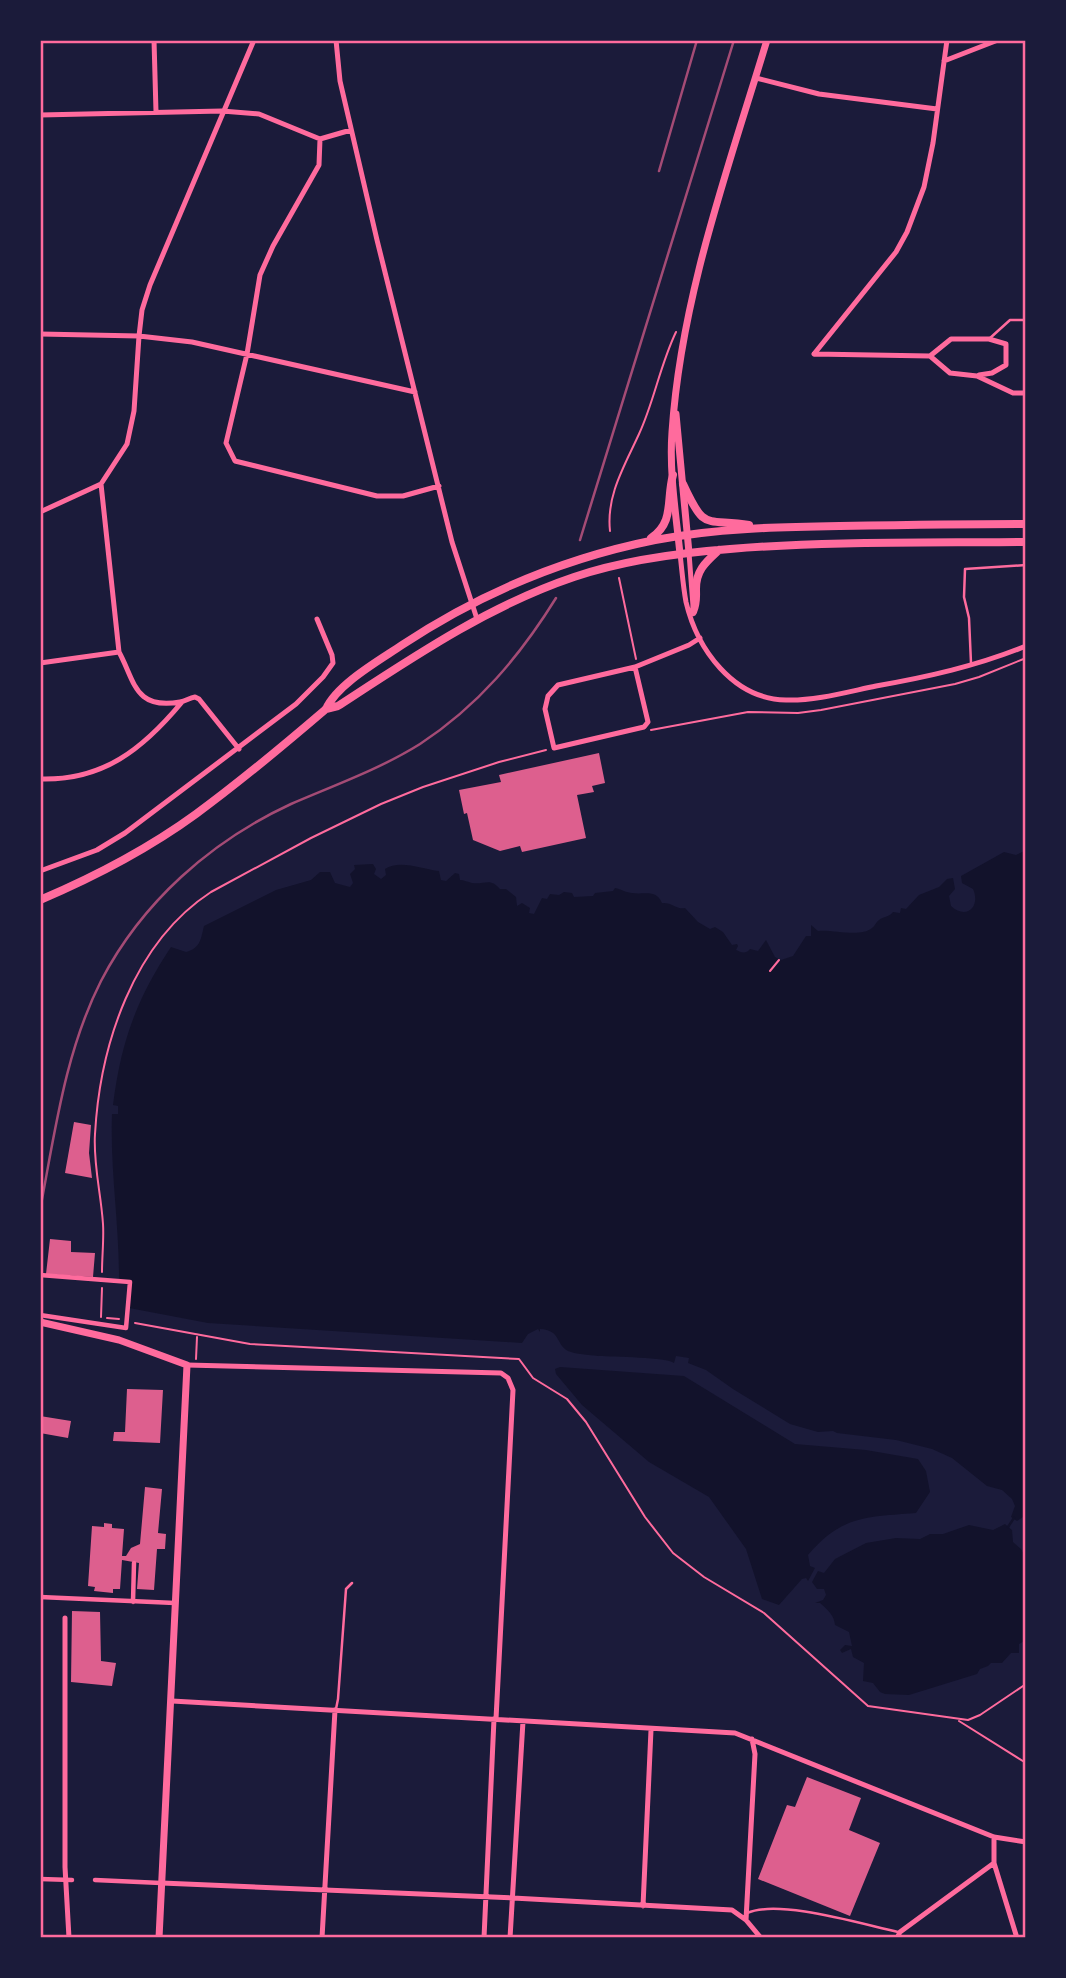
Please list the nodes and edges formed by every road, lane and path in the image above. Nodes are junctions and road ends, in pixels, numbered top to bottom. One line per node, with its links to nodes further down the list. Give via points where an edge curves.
1 (154, 40): 11 (street)
2 (254, 40): 10 (street)
3 (336, 40): 13 (street)
4 (767, 40): 8 (street)
5 (947, 40): 7 (street)
6 (998, 40): 7 (street)
7 (944, 61): 9 (street)
8 (755, 78): 9 (street, via 820,94); 16 (street)
9 (937, 109): 21 (street, via 924,187 907,232 814,354)
10 (222, 111): 11 (street); 14 (street, via 259,114); 18 (street, via 150,285)
11 (156, 112): 12 (street)
12 (40, 115)
13 (351, 130): 14 (street); 23 (street)
14 (320, 139): 20 (street, via 319,165 260,275)
15 (1026, 320): 19 (lane, via 1010,320)
16 (685, 324): 25 (street); 33 (path, via 668,347 639,434 626,457 611,503)
17 (40, 334): 18 (street)
18 (139, 336): 20 (street); 27 (street, via 127,444)
19 (989, 338): 21 (street, via 951,339); 22 (street, via 1006,344 1006,365)
20 (247, 354): 23 (street); 29 (street, via 226,443 235,461 377,496 404,496)
21 (930, 356): 22 (street, via 950,373)
22 (977, 376): 24 (street, via 1013,393)
23 (415, 392): 29 (street)
24 (1026, 393)
25 (675, 403): 26 (street); 28 (street)
26 (673, 475): 34 (street); 35 (main road, via 667,522)
27 (101, 484): 30 (street); 49 (street)
28 (683, 484): 32 (main road, via 694,507 708,521); 34 (street)
29 (439, 486): 41 (street)
30 (40, 512)
31 (1026, 524): 32 (main road)
32 (762, 528): 34 (main road)
33 (610, 531)
34 (683, 535): 35 (main road); 38 (street)
35 (645, 542): 41 (main road, via 560,567)
36 (1026, 542): 37 (main road)
37 (720, 550): 38 (main road); 42 (main road, via 698,572)
38 (684, 553): 42 (street); 44 (main road, via 574,576); 45 (street, via 685,599)
39 (1026, 565): 51 (lane, via 965,569)
40 (619, 578): 48 (path)
41 (471, 603): 44 (street); 54 (main road, via 369,667 331,698)
42 (693, 612): 45 (street)
43 (317, 619): 56 (street, via 332,655 330,669 296,704)
44 (477, 619): 54 (main road, via 338,706)
45 (694, 623): 46 (street)
46 (700, 638): 51 (street, via 713,660 736,682 766,698 783,700); 52 (street)
47 (1026, 646): 51 (street)
48 (634, 651)
49 (119, 652): 50 (street); 53 (street, via 141,695 160,703)
50 (40, 663)
51 (971, 666)
52 (635, 667): 55 (street, via 558,685 548,696 545,709); 55 (street, via 648,722 644,727)
53 (182, 702): 56 (street, via 195,697 204,701); 57 (street, via 146,741 99,770 64,779)
54 (326, 709): 59 (main road, via 194,816 121,861)
55 (554, 748): 63 (path, via 499,762 381,804 211,892 168,931 130,988 100,1087 95,1160 103,1225)
56 (240, 749): 58 (street, via 125,833 97,850)
57 (40, 779)
58 (40, 871)
59 (40, 901)
60 (779, 960): 61 (path)
61 (770, 971)
62 (40, 1275): 63 (street)
63 (102, 1279): 65 (path, via 101,1317); 65 (street, via 130,1282)
64 (40, 1315): 65 (street, via 126,1328)
65 (127, 1321): 67 (path)
66 (40, 1322): 68 (street, via 119,1340)
67 (197, 1336): 68 (path); 79 (path, via 302,1348 519,1359 527,1373 567,1399 580,1415 673,1553 764,1613 868,1706)
68 (192, 1365): 73 (street); 78 (street, via 501,1373 508,1378 513,1390)
69 (134, 1563): 72 (street)
70 (352, 1583): 77 (lane, via 346,1589)
71 (40, 1597): 72 (street)
72 (133, 1602): 73 (street)
73 (175, 1603): 76 (street)
74 (65, 1618): 97 (street)
75 (1026, 1684): 79 (path, via 980,1715)
76 (172, 1702): 77 (street); 90 (street)
77 (335, 1710): 78 (street); 91 (street)
78 (495, 1719): 80 (street); 92 (street)
79 (957, 1720): 83 (path)
80 (523, 1721): 81 (street); 93 (street)
81 (651, 1730): 82 (street, via 735,1733); 94 (street)
82 (752, 1739): 84 (street); 95 (street, via 755,1754)
83 (1026, 1763)
84 (994, 1837): 85 (street); 86 (street)
85 (1026, 1842)
86 (994, 1863): 96 (street); 103 (street)
87 (40, 1879): 88 (street)
88 (72, 1880)
89 (95, 1880): 90 (street)
90 (158, 1883): 91 (street); 98 (street)
91 (325, 1890): 92 (street); 99 (street)
92 (487, 1898): 93 (street); 100 (street)
93 (513, 1898): 94 (street); 101 (street)
94 (643, 1906): 95 (street, via 732,1910)
95 (746, 1916): 96 (lane, via 755,1909 788,1909); 102 (street)
96 (899, 1935)
97 (69, 1938)
98 (159, 1938)
99 (322, 1938)
100 (484, 1938)
101 (510, 1938)
102 (761, 1938)
103 (1017, 1938)

